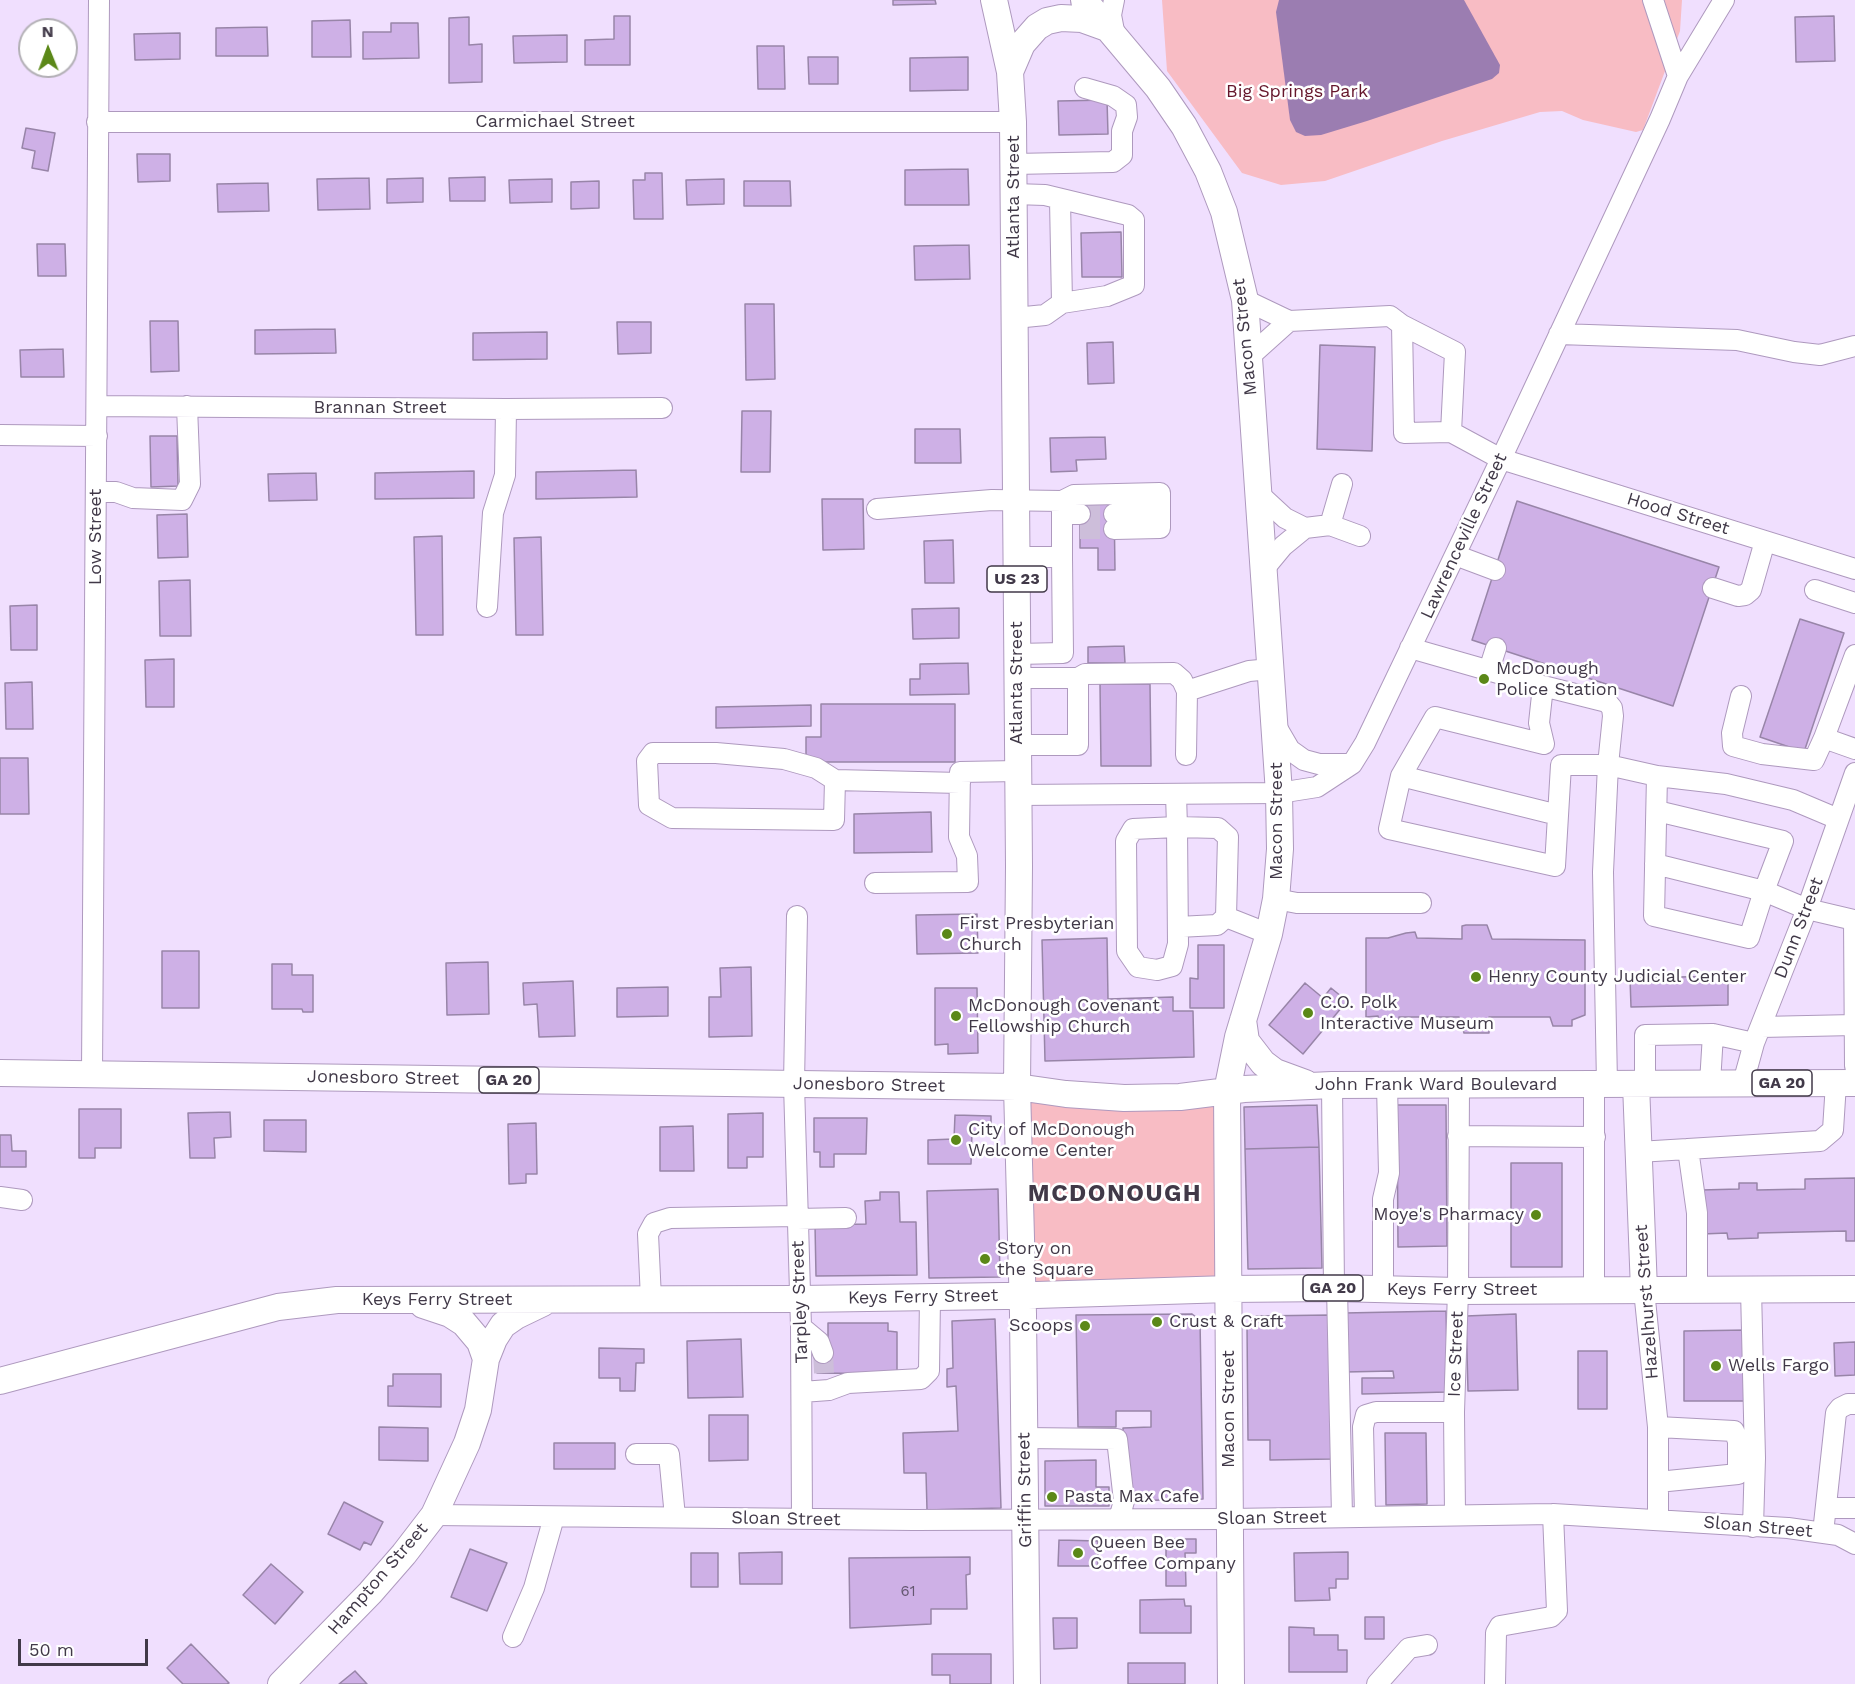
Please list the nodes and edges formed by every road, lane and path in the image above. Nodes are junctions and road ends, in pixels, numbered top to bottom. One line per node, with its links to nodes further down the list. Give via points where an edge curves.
1 (99, 0): 11 (street, Low Street)
2 (994, 0): 8 (main road, Atlanta Street / US 23)
3 (1084, 0): 7 (main road, Macon Street)
4 (1114, 0): 7 (street)
5 (1653, 0): 9 (street)
6 (1724, 0): 9 (street, Lawrenceville Street)
7 (1111, 32): 8 (main road, via 1082,20 1047,21 1022,44); 16 (main road, Macon Street, via 1158,88 1208,171 1224,212)
8 (1010, 72): 12 (main road, Atlanta Street / US 23)
9 (1678, 76): 21 (street, Lawrenceville Street)
10 (1085, 88): 13 (street, via 1113,96 1126,105 1122,155 1113,162)
11 (97, 122): 12 (street, Carmichael Street); 24 (street, Low Street)
12 (1013, 122): 13 (main road, Atlanta Street / US 23)
13 (1014, 164): 14 (main road, Atlanta Street / US 23)
14 (1014, 194): 15 (street, via 1045,195); 18 (main road, Atlanta Street / US 23)
15 (1060, 200): 17 (street); 17 (street, via 1128,215 1134,220 1134,285 1107,296)
16 (1245, 300): 19 (street); 23 (main road, Macon Street)
17 (1062, 303): 18 (street, via 1045,315)
18 (1015, 318): 35 (main road, Atlanta Street / US 23)
19 (1289, 321): 20 (street, via 1390,316); 23 (street)
20 (1402, 325): 28 (street, via 1455,352); 28 (street, via 1404,433)
21 (1559, 334): 22 (street, via 1737,340 1820,355); 31 (street, Lawrenceville Street)
22 (1855, 346)
23 (1250, 356): 34 (main road, Macon Street)
24 (98, 406): 25 (street, Brannan Street); 30 (street, Low Street)
25 (187, 406): 27 (street, Brannan Street); 33 (street, via 190,484 182,500)
26 (662, 408): 27 (street, Brannan Street)
27 (506, 409): 52 (street, via 505,475 493,513)
28 (1452, 432): 31 (street, Hood Street)
29 (0, 435): 30 (street)
30 (97, 436): 33 (street, Low Street)
31 (1501, 459): 42 (street, Hood Street); 43 (street, Lawrenceville Street)
32 (1342, 484): 39 (street)
33 (96, 492): 101 (street, Low Street)
34 (1259, 494): 40 (street, via 1285,518); 46 (main road, Macon Street)
35 (1016, 501): 36 (street); 37 (street); 44 (main road, Atlanta Street / US 23)
36 (877, 508)
37 (1069, 517): 38 (street, via 1074,495 1160,494 1160,521); 45 (street)
38 (1114, 521)
39 (1330, 525): 40 (street); 41 (street)
40 (1305, 528): 46 (street)
41 (1360, 536)
42 (1765, 542): 47 (street, Hood Street); 49 (street, via 1751,590 1738,596)
43 (1455, 555): 48 (street); 53 (street, Lawrenceville Street)
44 (1016, 557): 45 (street); 56 (main road, Atlanta Street / US 23)
45 (1062, 557): 56 (street, via 1063,653)
46 (1264, 569): 57 (main road, Macon Street)
47 (1855, 569)
48 (1495, 570)
49 (1713, 588)
50 (1815, 590): 51 (street)
51 (1855, 603)
52 (487, 607)
53 (1410, 648): 58 (street); 69 (street, Lawrenceville Street)
54 (1496, 648): 58 (street)
55 (1855, 655): 64 (street)
56 (1017, 666): 59 (street); 66 (main road, Atlanta Street / US 23)
57 (1271, 669): 61 (street, via 1250,671); 63 (main road, Macon Street)
58 (1489, 670): 60 (street)
59 (1078, 678): 61 (street, via 1085,674 1174,673); 66 (street, via 1078,745)
60 (1543, 686): 65 (street, via 1539,723); 71 (street, via 1606,702 1612,708)
61 (1187, 690): 68 (street)
62 (1741, 696): 64 (street, via 1731,733 1733,746 1814,760)
63 (1274, 723): 69 (street, via 1290,750 1304,760); 78 (main road, Macon Street)
64 (1824, 738): 67 (street)
65 (1544, 744): 70 (street); 73 (street, via 1436,717)
66 (1018, 745): 77 (main road, Atlanta Street / US 23)
67 (1855, 749)
68 (1186, 754)
69 (1352, 764): 78 (street, Lawrenceville Street, via 1317,787)
70 (1562, 765): 71 (street); 81 (street)
71 (1608, 765): 74 (street); 106 (street)
72 (1855, 773): 82 (street, Dunn Street)
73 (1401, 776): 81 (street); 81 (street, via 1389,829 1556,866)
74 (1657, 776): 80 (street); 82 (street, via 1726,784 1793,800)
75 (835, 780): 75 (street, via 834,820 672,818 649,805 647,761 654,753 784,759 816,768); 76 (street)
76 (960, 783): 77 (street, Lawrenceville Street, via 960,772); 85 (street, via 959,837 967,856 968,882)
77 (1018, 783): 79 (street, Lawrenceville Street); 111 (main road, Atlanta Street / US 23)
78 (1279, 793): 79 (street, Lawrenceville Street); 87 (main road, Macon Street)
79 (1176, 794): 83 (street)
80 (1656, 811): 84 (street); 86 (street, via 1783,841)
81 (1558, 815)
82 (1838, 819): 89 (street, Dunn Street)
83 (1177, 827): 91 (street, via 1218,828 1228,837); 93 (street); 93 (street, via 1133,829 1126,841 1127,951 1138,967 1157,970 1172,966)
84 (1655, 864): 86 (street); 86 (street, via 1654,916 1749,938)
85 (875, 883)
86 (1764, 891): 89 (street)
87 (1276, 899): 88 (street, via 1297,903); 94 (main road, Macon Street)
88 (1421, 903)
89 (1807, 909): 92 (street); 98 (street, Dunn Street)
90 (797, 916): 105 (street, Tarpley Street)
91 (1227, 917): 93 (street, via 1217,925); 94 (street)
92 (1855, 920): 95 (street)
93 (1178, 927)
94 (1269, 934): 96 (main road, Macon Street)
95 (1854, 1014): 98 (street); 99 (street)
96 (1243, 1020): 110 (main road, via 1246,1041 1263,1063 1275,1072); 112 (main road, Macon Street)
97 (1713, 1035): 98 (street); 102 (street); 107 (street, via 1645,1035)
98 (1757, 1035): 103 (street, Dunn Street)
99 (1855, 1066)
100 (0, 1073): 101 (main road, Jonesboro Street / GA 20)
101 (92, 1074): 105 (main road, Jonesboro Street / GA 20)
102 (1710, 1083): 103 (main road, John Frank Ward Boulevard / GA 20); 107 (main road, John Frank Ward Boulevard / GA 20)
103 (1743, 1083): 104 (main road, John Frank Ward Boulevard / GA 20)
104 (1845, 1083): 115 (street, via 1833,1130 1820,1141)
105 (794, 1084): 111 (main road, Jonesboro Street / GA 20); 119 (street, Tarpley Street)
106 (1600, 1084): 107 (main road, John Frank Ward Boulevard / GA 20); 109 (main road, John Frank Ward Boulevard / GA 20); 114 (street)
107 (1641, 1084): 116 (main road, Hazelhurst Street)
108 (1387, 1085): 109 (main road, John Frank Ward Boulevard / GA 20); 110 (main road, John Frank Ward Boulevard / GA 20); 126 (street, via 1389,1173 1383,1199)
109 (1459, 1085): 113 (street, Ice Street)
110 (1322, 1086): 112 (main road, John Frank Ward Boulevard / GA 20); 121 (street)
111 (1017, 1087): 112 (main road, John Frank Ward Boulevard / GA 20, via 1124,1098); 130 (main road, Atlanta Street / US 23)
112 (1227, 1091): 123 (main road, Macon Street)
113 (1458, 1136): 114 (street); 128 (street, Ice Street)
114 (1595, 1137): 129 (street)
115 (1688, 1149): 116 (street); 124 (street, via 1697,1213)
116 (1638, 1152): 127 (main road, Hazelhurst Street)
117 (0, 1197): 118 (street)
118 (22, 1200)
119 (797, 1218): 120 (street); 132 (street, via 670,1218 654,1223 648,1234); 133 (street, Tarpley Street)
120 (846, 1218)
121 (1336, 1288): 123 (main road, Keys Ferry Street / GA 20); 126 (main road, Keys Ferry Street / GA 20); 152 (street)
122 (1855, 1288): 125 (main road, Keys Ferry Street / GA 20)
123 (1229, 1289): 130 (main road, Keys Ferry Street / GA 20); 158 (main road, Macon Street)
124 (1697, 1289): 125 (main road, Keys Ferry Street / GA 20); 127 (main road, Keys Ferry Street / GA 20)
125 (1751, 1289): 161 (street)
126 (1383, 1290): 128 (main road, Keys Ferry Street / GA 20)
127 (1644, 1290): 129 (main road, Keys Ferry Street / GA 20); 143 (street, Hazelhurst Street)
128 (1458, 1291): 129 (main road, Keys Ferry Street / GA 20); 142 (street, Ice Street)
129 (1594, 1291)
130 (1022, 1296): 131 (main road, Keys Ferry Street / GA 20); 144 (main road, Griffin Street / US 23)
131 (930, 1297): 133 (main road, Keys Ferry Street / GA 20); 140 (street, via 929,1371 921,1379 824,1382)
132 (651, 1299): 133 (main road, Keys Ferry Street / GA 20); 135 (main road, Keys Ferry Street / GA 20)
133 (800, 1299): 136 (street, Tarpley Street)
134 (405, 1300): 135 (main road, Keys Ferry Street); 138 (main road, via 450,1314 464,1323 480,1342); 139 (main road, Keys Ferry Street, via 337,1300 278,1307)
135 (552, 1300): 138 (main road, Hampton Street, via 504,1325)
136 (801, 1328): 137 (street, via 819,1342); 140 (street, Tarpley Street)
137 (823, 1353)
138 (486, 1359): 151 (main road, Hampton Street, via 478,1410 467,1443)
139 (0, 1381)
140 (802, 1392): 160 (street, Tarpley Street)
141 (1855, 1404): 147 (street, via 1840,1408 1835,1421)
142 (1454, 1412): 149 (street, Ice Street); 153 (street, via 1366,1415)
143 (1658, 1427): 146 (street, Hazelhurst Street); 146 (street, via 1734,1431 1738,1442 1738,1474)
144 (1024, 1438): 156 (main road, Griffin Street / US 23); 157 (street, via 1117,1439 1124,1501)
145 (636, 1454): 155 (street, via 669,1454)
146 (1658, 1482): 159 (street, Hazelhurst Street)
147 (1827, 1508): 148 (street); 162 (street)
148 (1855, 1508)
149 (1455, 1514): 150 (street, Sloan Street); 153 (street, Sloan Street)
150 (1553, 1514): 159 (street, Sloan Street); 170 (street, via 1557,1611 1551,1617 1500,1626 1496,1633)
151 (434, 1515): 154 (street, Sloan Street); 166 (main road, Hampton Street, via 370,1593)
152 (1342, 1516): 153 (street, Sloan Street); 158 (street, Sloan Street)
153 (1365, 1516)
154 (554, 1517): 155 (street, Sloan Street); 164 (street, via 534,1588)
155 (675, 1517): 160 (street, Sloan Street)
156 (1025, 1519): 157 (street, Sloan Street); 160 (street, Sloan Street); 167 (main road, Griffin Street / US 23)
157 (1119, 1519): 158 (street, Sloan Street)
158 (1230, 1519): 168 (main road, Macon Street)
159 (1659, 1519): 161 (street, Sloan Street)
160 (802, 1520)
161 (1753, 1527): 162 (street, Sloan Street)
162 (1823, 1533): 163 (street, Sloan Street)
163 (1855, 1544)
164 (513, 1637)
165 (1427, 1645): 169 (street, via 1409,1648)
166 (281, 1684)
167 (1027, 1684)
168 (1231, 1684)
169 (1377, 1684)
170 (1495, 1684)

